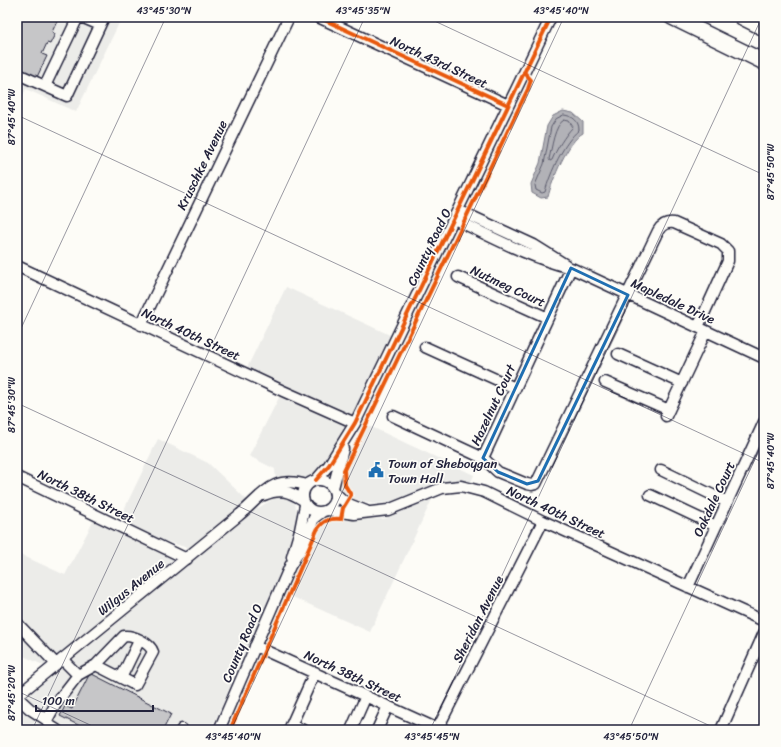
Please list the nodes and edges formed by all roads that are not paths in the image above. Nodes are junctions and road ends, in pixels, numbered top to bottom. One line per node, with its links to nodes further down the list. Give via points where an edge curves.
1 (79, 17): 7 (street); 11 (street)
2 (289, 17): 19 (street, Kruschke Avenue)
3 (318, 17): 12 (street, North 43rd Street)
4 (551, 17): 12 (street, County Road O)
5 (672, 17): 9 (highway)
6 (742, 17): 8 (highway)
7 (102, 21): 11 (street, via 66,96)
8 (764, 28)
9 (764, 62)
10 (17, 76): 11 (street, via 18,74)
11 (44, 86)
12 (508, 104): 13 (street, County Road O)
13 (456, 215): 15 (street, Mapledale Drive, via 533,256); 29 (street, County Road O)
14 (17, 266): 19 (street, North 40th Street)
15 (570, 268): 17 (street, Mapledale Drive); 18 (street, Hazelnut Court)
16 (458, 277): 18 (street, Nutmeg Court)
17 (628, 295): 20 (street, Mapledale Drive); 20 (street, Hazelnut Court, via 658,231 664,224 674,223 721,244 728,251 728,261); 32 (street, Hazelnut Court, via 538,481 532,485 527,484 498,472)
18 (548, 318): 26 (street, Hazelnut Court)
19 (141, 325): 29 (street, North 40th Street)
20 (702, 329): 23 (street, Mapledale Drive); 25 (street)
21 (425, 347): 26 (street)
22 (618, 354): 25 (street)
23 (764, 358)
24 (605, 382): 25 (street, via 668,413)
25 (682, 383)
26 (515, 388): 32 (street, Hazelnut Court)
27 (393, 416): 32 (street)
28 (764, 422): 30 (street, Oakdale Court)
29 (355, 423): 31 (street, County Road O)
30 (761, 436): 39 (street, Oakdale Court)
31 (346, 440): 35 (street, County Road O, via 329,465); 36 (street)
32 (483, 458)
33 (661, 470): 39 (street)
34 (17, 477): 45 (street, North 38th Street)
35 (312, 483): 36 (street, via 326,482); 38 (street, Wilgus Avenue, via 280,482); 40 (street, via 303,495)
36 (334, 490): 41 (street, via 334,502); 42 (street, via 353,507)
37 (650, 495): 44 (street)
38 (260, 497): 40 (street, Wilgus Avenue, via 283,490 293,493); 45 (street, Wilgus Avenue)
39 (727, 502): 44 (street, Oakdale Court)
40 (304, 503): 41 (street, via 312,511); 46 (street, County Road O)
41 (325, 511): 42 (street, North 40th Street, via 354,514); 46 (street, County Road O, via 314,518 303,545)
42 (372, 512): 43 (street, North 40th Street, via 388,510 442,488 461,486 484,492)
43 (543, 521): 47 (street, North 40th Street); 68 (street, Sheridan Avenue)
44 (716, 526): 47 (street, Oakdale Court)
45 (187, 559): 53 (street, Wilgus Avenue)
46 (290, 566): 52 (street, County Road O)
47 (688, 587): 48 (street, North 40th Street)
48 (764, 621)
49 (17, 623): 53 (street)
50 (764, 633): 69 (street)
51 (139, 641): 54 (street, via 124,636); 57 (street); 57 (street, via 149,645 153,652 135,685)
52 (255, 646): 55 (street, North 38th Street); 64 (street, County Road O)
53 (59, 662): 56 (street); 58 (street, Wilgus Avenue)
54 (96, 665): 56 (street); 57 (street)
55 (315, 672): 59 (street, North 38th Street); 62 (street)
56 (78, 675): 61 (street)
57 (121, 678)
58 (17, 696): 61 (street)
59 (366, 696): 60 (street, North 38th Street); 66 (street)
60 (388, 706): 67 (street); 68 (street, North 38th Street)
61 (46, 720): 63 (street)
62 (290, 727): 65 (street)
63 (57, 730)
64 (219, 730)
65 (303, 730)
66 (351, 730)
67 (377, 730)
68 (438, 730)
69 (721, 730)

